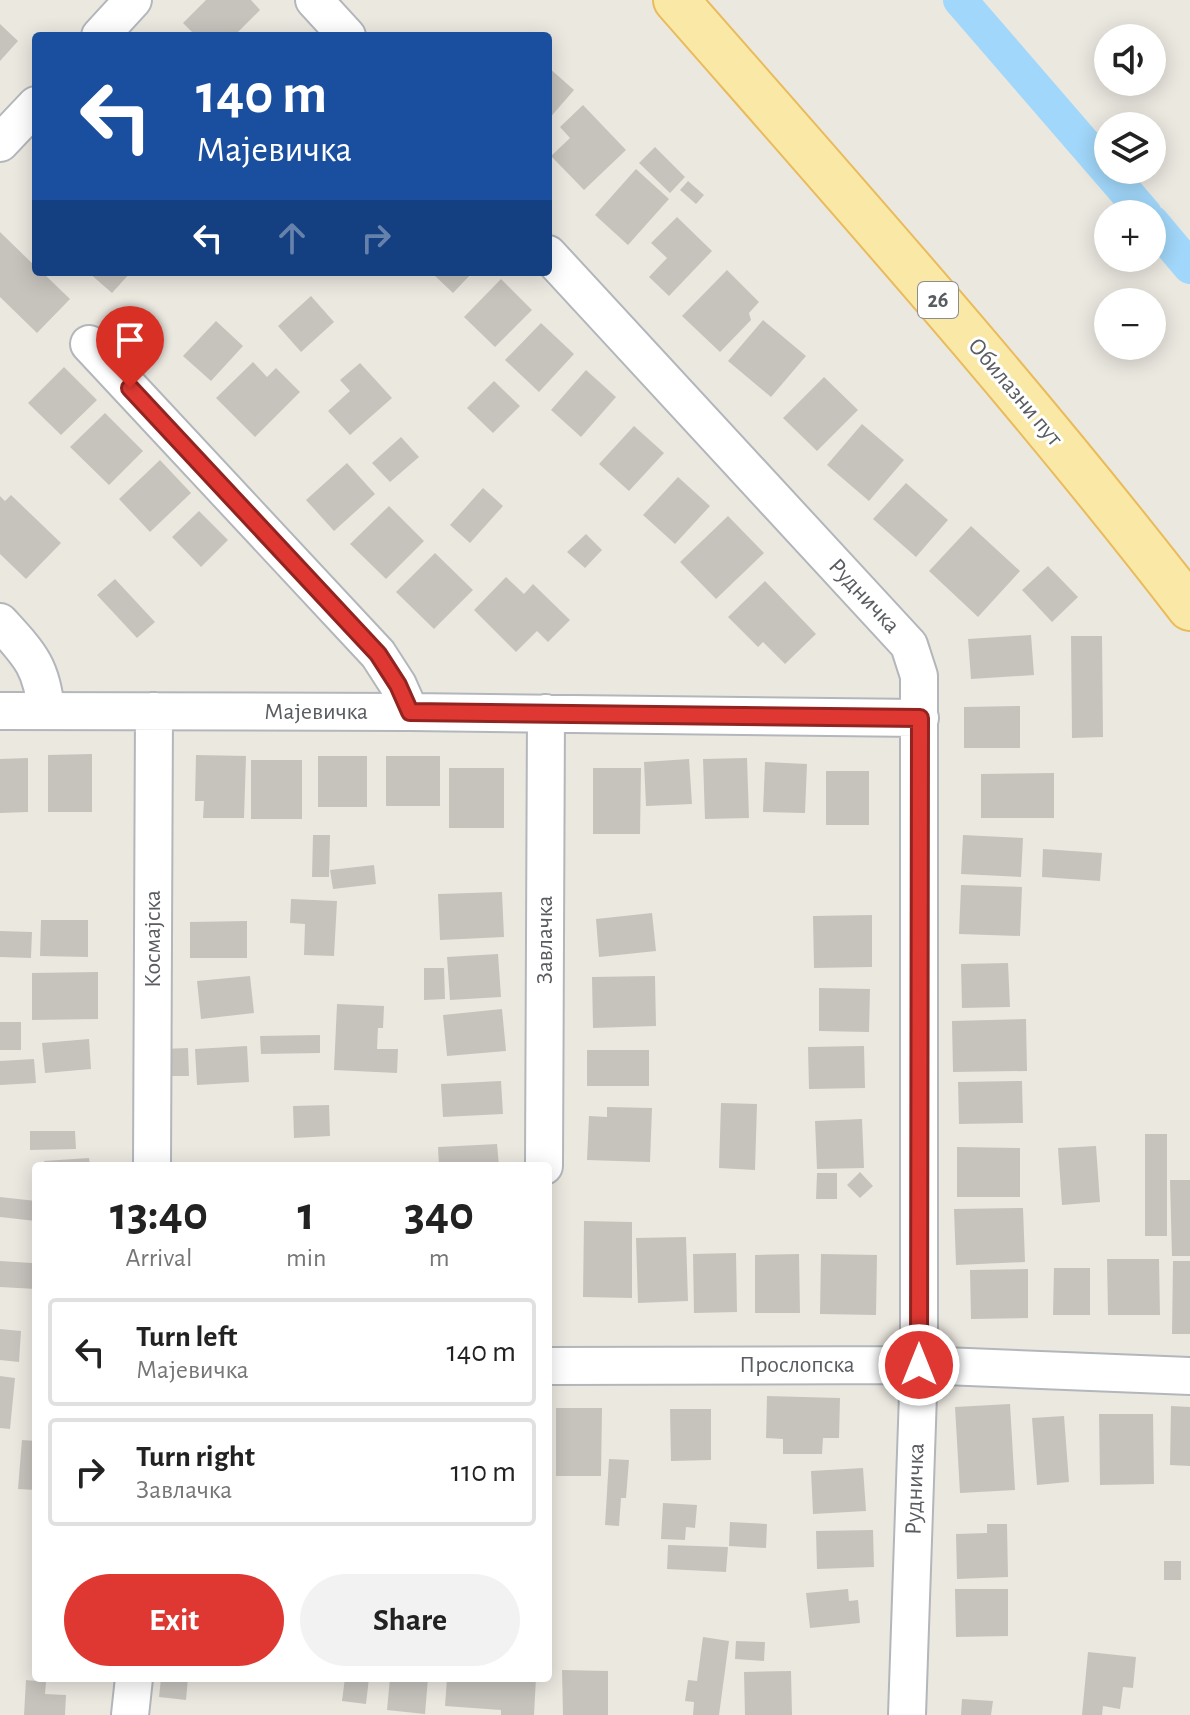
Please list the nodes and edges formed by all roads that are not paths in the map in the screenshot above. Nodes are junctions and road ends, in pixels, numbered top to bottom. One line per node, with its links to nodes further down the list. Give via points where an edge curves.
1 (133, 0): 4 (street)
2 (314, 0): 5 (street)
3 (676, 0): 10 (main road, Обилазни пут / 26, via 912,269)
4 (104, 32)
5 (343, 32)
6 (32, 109): 7 (street)
7 (0, 143)
8 (552, 258): 17 (street, Рудничка, via 909,645 919,676)
9 (89, 344): 15 (street, via 378,654)
10 (1190, 608)
11 (0, 622): 13 (street, via 38,669)
12 (0, 711): 13 (street, Мајевичка)
13 (46, 711): 14 (street, Мајевичка)
14 (154, 711): 15 (street, Мајевичка); 18 (street, Космајска)
15 (410, 712): 16 (street, Мајевичка)
16 (546, 713): 17 (street, Мајевичка); 19 (street, Завлачка)
17 (920, 718): 20 (street, Рудничка)
18 (152, 1162)
19 (544, 1162)
20 (919, 1365): 21 (street, Прослопска); 22 (street, Прослопска); 25 (street, Рудничка)
21 (552, 1366)
22 (1190, 1376)
23 (134, 1682): 24 (street)
24 (130, 1715)
25 (907, 1715)

